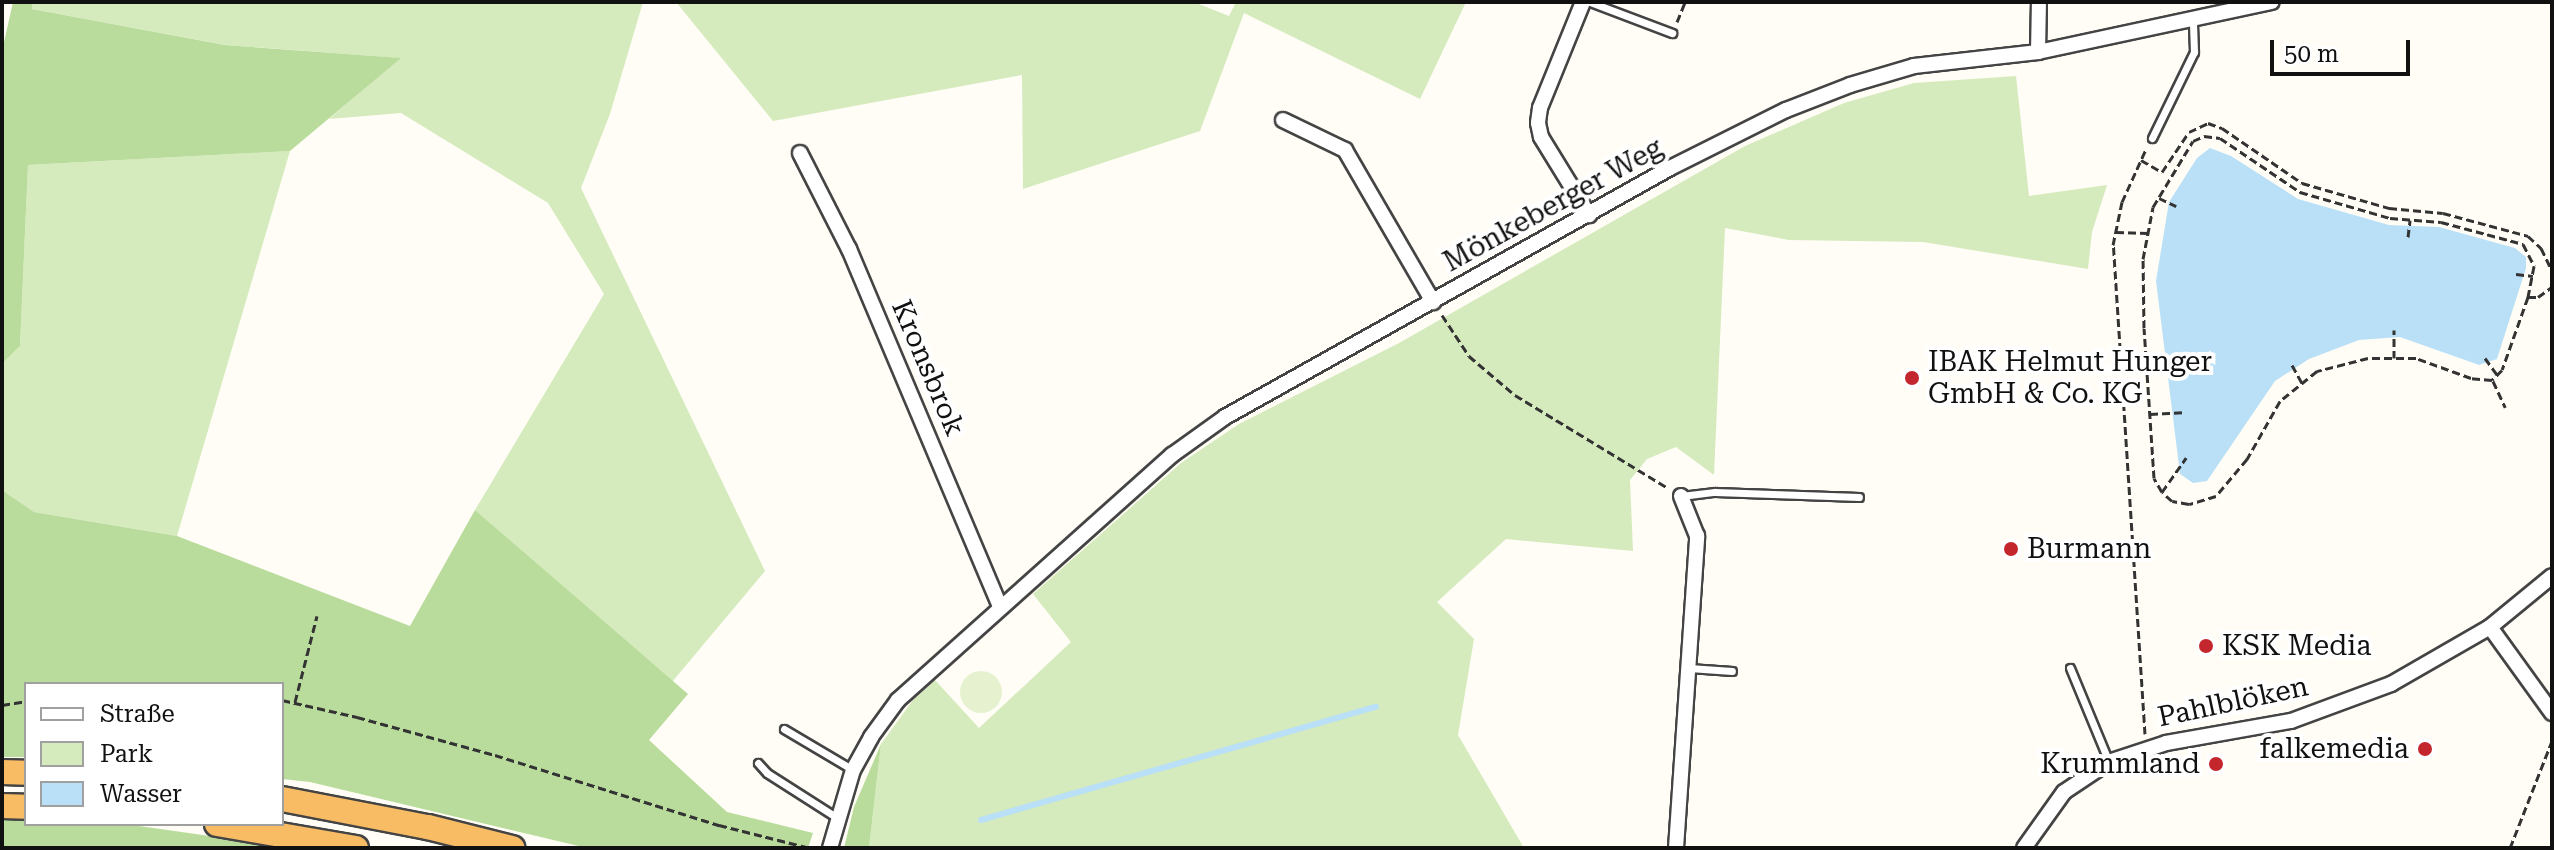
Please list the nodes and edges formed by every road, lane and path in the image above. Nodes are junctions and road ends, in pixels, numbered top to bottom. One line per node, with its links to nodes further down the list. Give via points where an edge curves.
1 (1583, 2): 15 (street, via 1538,123 1541,137)
2 (1590, 2): 7 (lane)
3 (1685, 2): 7 (path)
4 (2039, 2): 8 (street)
5 (2272, 2): 6 (street, Mönkeberger Weg)
6 (2193, 21): 8 (street, Mönkeberger Weg); 10 (lane, via 2194,52)
7 (1672, 33)
8 (2038, 52): 15 (street, Mönkeberger Weg, via 1914,66 1850,85 1703,151)
9 (1283, 120): 25 (street, via 1345,150)
10 (2152, 138): 12 (path)
11 (800, 153): 41 (street, Kronsbrok, via 849,249)
12 (2141, 160): 17 (path, via 2122,202); 20 (path, via 2162,172 2189,132 2208,123 2302,183 2389,208 2443,213 2528,236)
13 (2159, 198): 14 (path); 16 (path, via 2193,141 2204,136 2220,138 2300,192); 18 (path)
14 (2176, 206)
15 (1589, 215): 25 (street, Mönkeberger Weg)
16 (2410, 220): 19 (path); 22 (path, via 2441,222 2523,244)
17 (2116, 232): 18 (path); 54 (path, via 2125,468)
18 (2148, 233): 35 (path, via 2143,314)
19 (2408, 237)
20 (2552, 271)
21 (2516, 274): 22 (path)
22 (2533, 276): 24 (path)
23 (2552, 287): 24 (path, via 2546,294)
24 (2528, 297): 30 (path)
25 (1433, 302): 38 (path, via 1469,356 1515,395); 41 (street, Mönkeberger Weg, via 1225,417 1172,455)
26 (2394, 330): 27 (path)
27 (2394, 358): 31 (path, via 2416,358); 32 (path, via 2368,358 2317,371)
28 (2485, 358): 30 (path)
29 (2292, 365): 32 (path)
30 (2498, 376): 31 (path)
31 (2492, 380): 33 (path)
32 (2302, 383): 37 (path, via 2280,401 2247,459 2216,496 2189,504 2172,501)
33 (2505, 407)
34 (2183, 412): 35 (path)
35 (2150, 414): 37 (path, via 2154,478)
36 (2186, 458): 37 (path)
37 (2162, 492)
38 (1681, 496): 39 (lane, via 1715,492); 44 (street, via 1697,536)
39 (1859, 497)
40 (2552, 576): 43 (street, Pahlblöken)
41 (1000, 607): 57 (street, Mönkeberger Weg, via 898,700)
42 (317, 616): 49 (path)
43 (2490, 627): 51 (street); 54 (street, Pahlblöken, via 2391,684 2305,716)
44 (1689, 668): 46 (lane); 69 (street)
45 (2070, 668): 55 (lane)
46 (1732, 671)
47 (284, 700): 49 (path)
48 (24, 701): 50 (path)
49 (295, 702): 67 (path)
50 (2, 705)
51 (2552, 713)
52 (784, 729): 57 (lane)
53 (2552, 741): 71 (path)
54 (2146, 748): 55 (street, Pahlblöken)
55 (2109, 762): 70 (street, Pahlblöken, via 2064,792)
56 (758, 763): 63 (lane)
57 (853, 770): 63 (street, Mönkeberger Weg)
58 (2, 772): 59 (highway)
59 (24, 773)
60 (284, 799): 66 (highway)
61 (2, 806): 62 (highway)
62 (24, 807)
63 (839, 819): 68 (street, Mönkeberger Weg)
64 (229, 826): 65 (highway)
65 (356, 848)
66 (512, 848)
67 (810, 848)
68 (830, 848)
69 (1676, 848)
70 (2024, 848)
71 (2510, 848)

